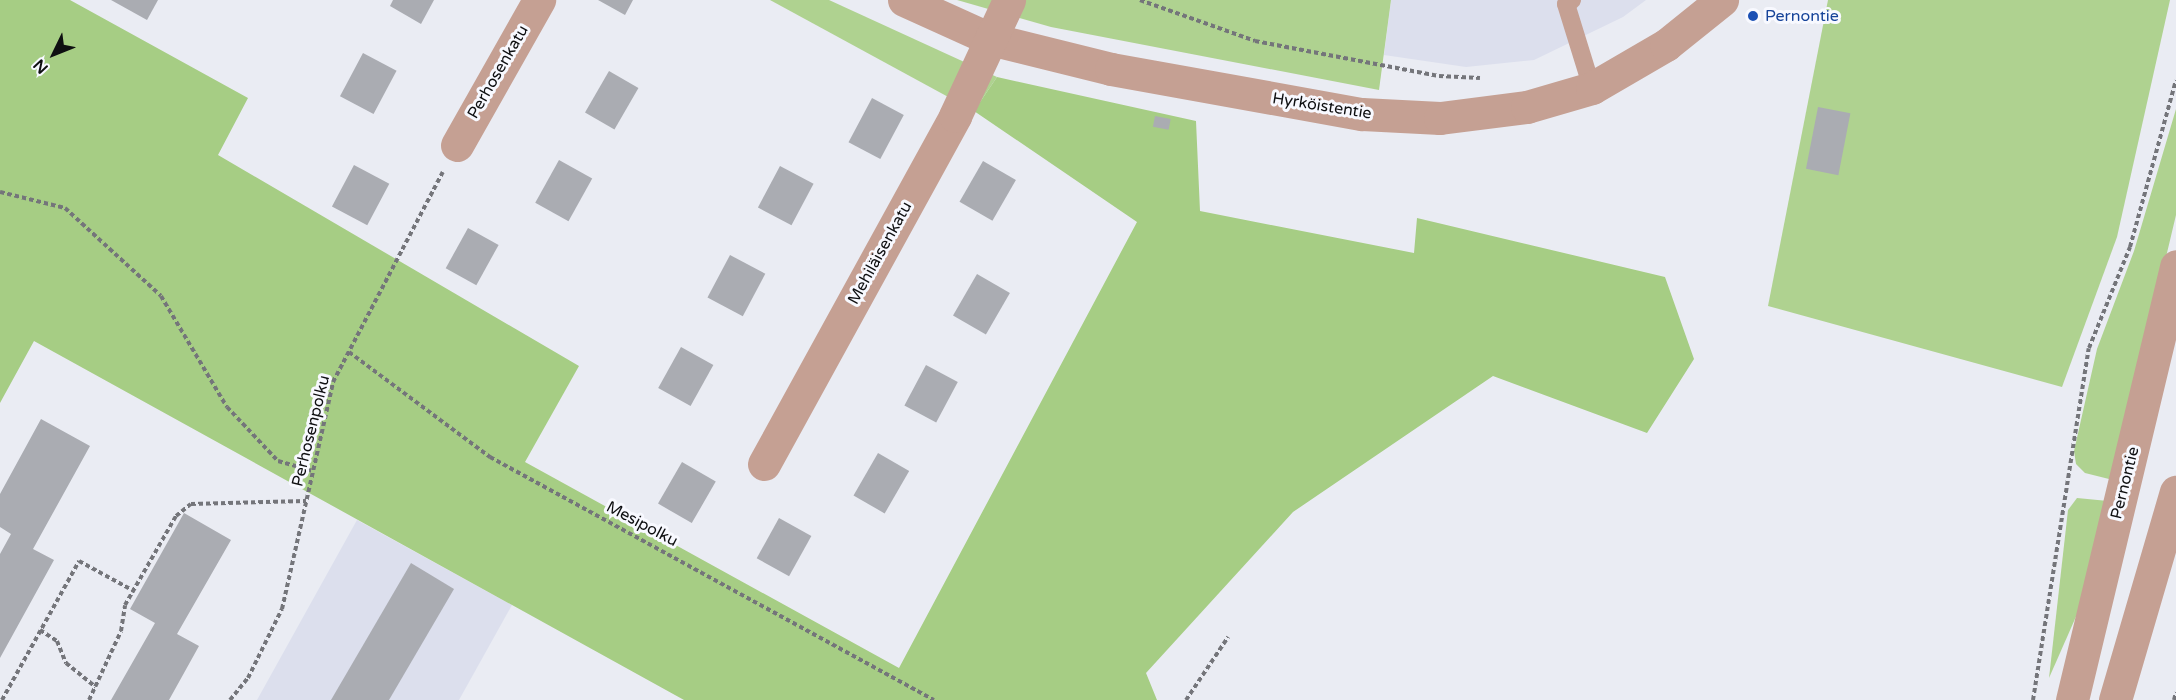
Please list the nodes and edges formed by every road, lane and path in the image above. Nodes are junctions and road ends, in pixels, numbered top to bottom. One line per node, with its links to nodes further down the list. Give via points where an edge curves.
1 (539, 0): 11 (street, Perhosenkatu)
2 (904, 0): 7 (street, Hyrköistentie)
3 (1009, 0): 7 (street, Mehiläisenkatu)
4 (1140, 0): 8 (path, via 1255,41 1439,76)
5 (1572, 0): 10 (lane, via 1566,4)
6 (1722, 0): 10 (street, Hyrköistentie, via 1666,45)
7 (990, 39): 10 (street, Hyrköistentie, via 1111,69 1362,114 1477,116); 15 (street, Mehiläisenkatu, via 955,116)
8 (1491, 79)
9 (2176, 80): 31 (path, via 2130,246 2089,348)
10 (1592, 88)
11 (457, 145): 14 (path, Perhosenpolku)
12 (0, 192): 16 (path, via 65,208 161,296 227,407 278,461)
13 (2176, 266): 19 (street, Pernontie)
14 (349, 352): 16 (path, Perhosenpolku, via 333,382); 29 (path, Mesipolku, via 490,457)
15 (764, 464)
16 (313, 471): 18 (path, Perhosenpolku)
17 (2176, 492): 20 (street)
18 (306, 501): 21 (path, via 191,504 176,516); 28 (path, Perhosenpolku, via 282,609 248,678)
19 (2104, 570): 20 (street); 32 (street, Pernontie)
20 (2165, 582): 33 (street)
21 (134, 591): 22 (path, via 79,561); 24 (path)
22 (40, 630): 24 (path, via 57,641 66,663); 26 (path)
23 (1228, 638): 30 (path)
24 (96, 687): 27 (path)
25 (2176, 692): 34 (path)
26 (2, 700)
27 (89, 700)
28 (230, 700)
29 (934, 700)
30 (1186, 700)
31 (2033, 700)
32 (2072, 700)
33 (2115, 700)
34 (2174, 700)

